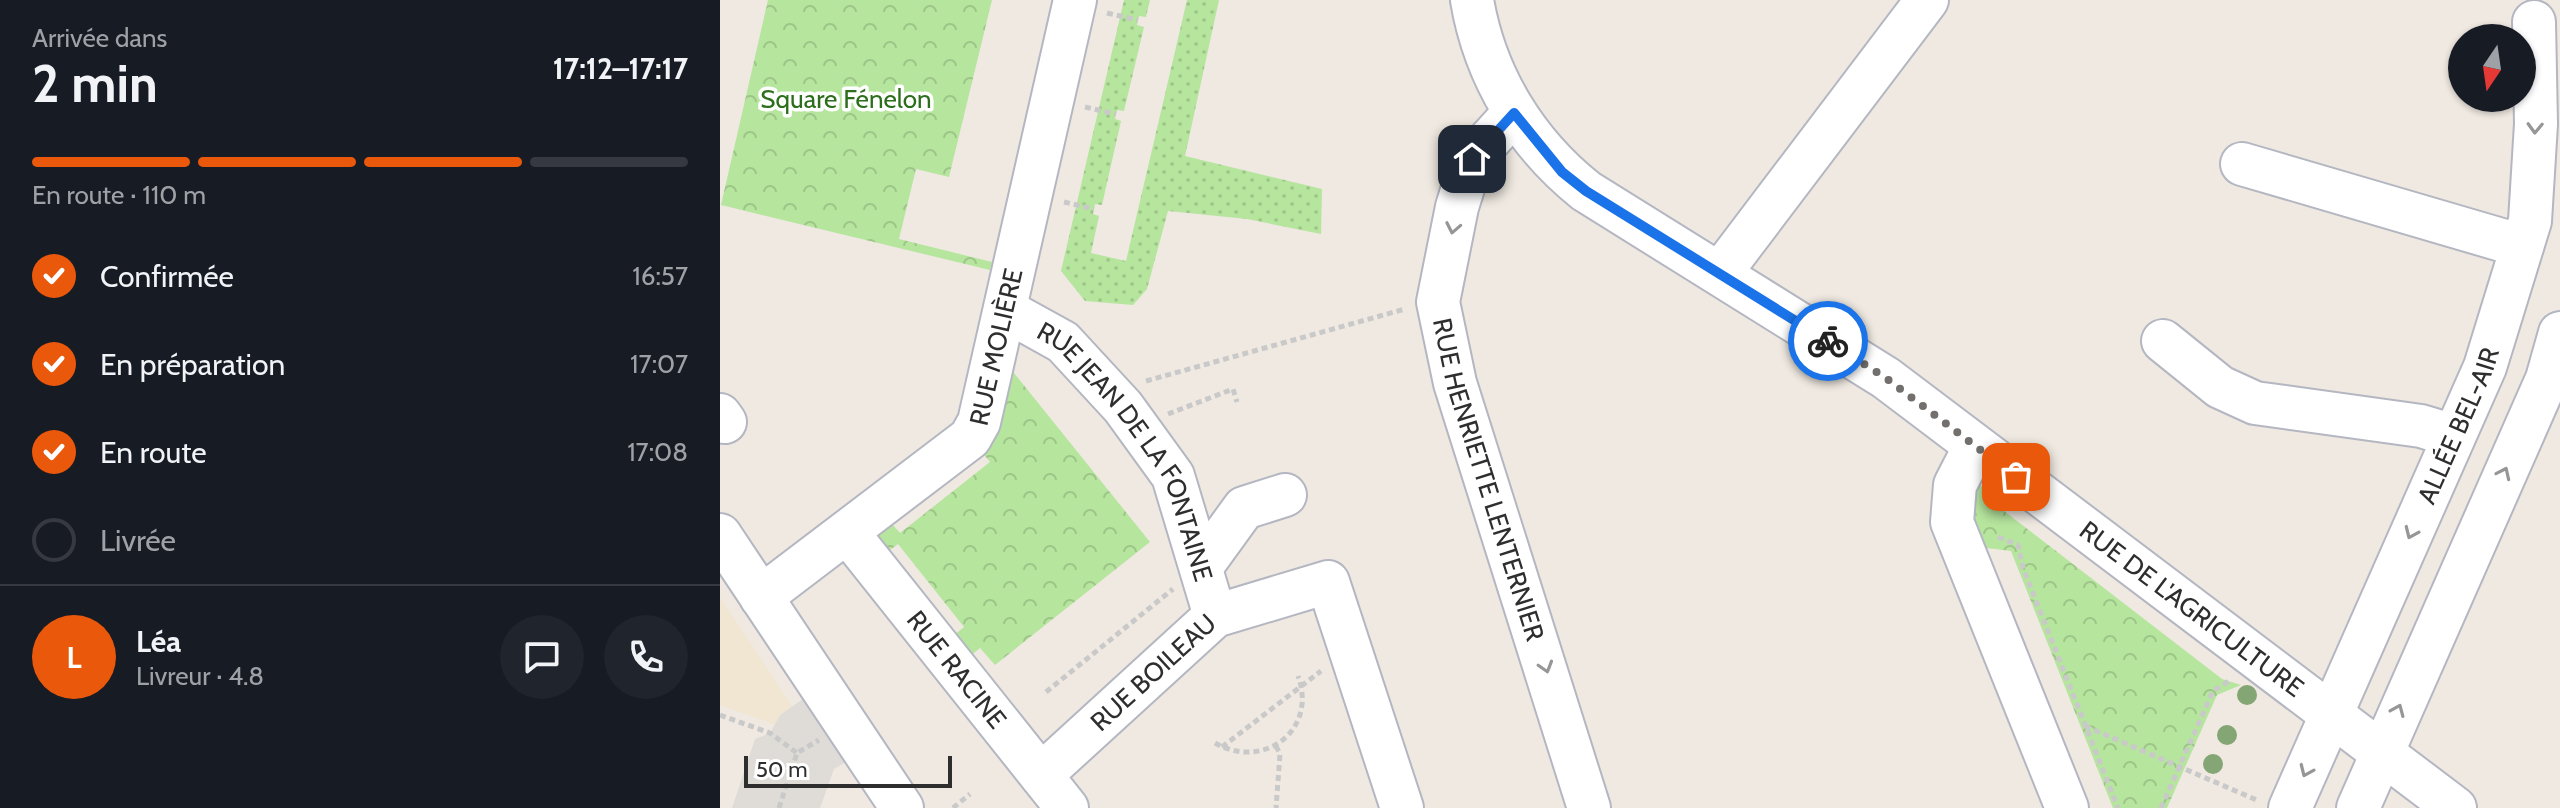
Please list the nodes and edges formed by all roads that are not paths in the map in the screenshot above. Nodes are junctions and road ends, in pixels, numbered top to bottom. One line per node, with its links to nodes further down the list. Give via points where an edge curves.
1 (1075, 0): 9 (street, RUE MOLIÈRE)
2 (1472, 0): 5 (street, RUE DE L'AGRICULTURE, via 1497,83)
3 (1927, 0): 8 (street)
4 (2536, 18): 7 (street, ALLÉE BEL-AIR, one-way to 7, via 2536,124 2530,221)
5 (1514, 113): 8 (street, RUE DE L'AGRICULTURE, via 1562,172 1586,191); 27 (street, RUE HENRIETTE LENTERNIER, one-way to 27, via 1472,159 1438,302 1455,383)
6 (2242, 164): 7 (street)
7 (2522, 246): 12 (street, ALLÉE BEL-AIR, via 2485,367)
8 (1721, 272): 13 (street, RUE DE L'AGRICULTURE, via 1886,378)
9 (1005, 310): 15 (street, RUE MOLIÈRE, via 979,422 970,438); 17 (street, RUE JEAN DE LA FONTAINE, via 1063,342 1142,407 1173,476)
10 (2560, 333): 21 (street, one-way to 10, via 2547,379)
11 (2163, 341): 12 (street, via 2220,387 2255,403 2421,426)
12 (2454, 436): 20 (street, ALLÉE BEL-AIR, one-way to 20)
13 (1975, 446): 20 (street, RUE DE L'AGRICULTURE); 28 (street, via 1955,485 1952,522)
14 (1285, 495): 17 (street, via 1244,508)
15 (847, 532): 18 (street, RUE MOLIÈRE); 22 (street, RUE RACINE)
16 (720, 535): 18 (street)
17 (1202, 566): 19 (street, RUE JEAN DE LA FONTAINE)
18 (761, 597): 24 (street)
19 (1215, 616): 22 (street, RUE BOILEAU); 26 (street, RUE BOILEAU, via 1328,582)
20 (2331, 715): 21 (street, RUE DE L'AGRICULTURE); 23 (street, ALLÉE BEL-AIR, one-way to 23)
21 (2380, 752): 29 (street); 30 (street, RUE DE L'AGRICULTURE)
22 (1041, 775): 25 (street, RUE RACINE)
23 (2277, 805)
24 (902, 808)
25 (1067, 808)
26 (1402, 808)
27 (1589, 808)
28 (2067, 808)
29 (2358, 808)
30 (2455, 808)

